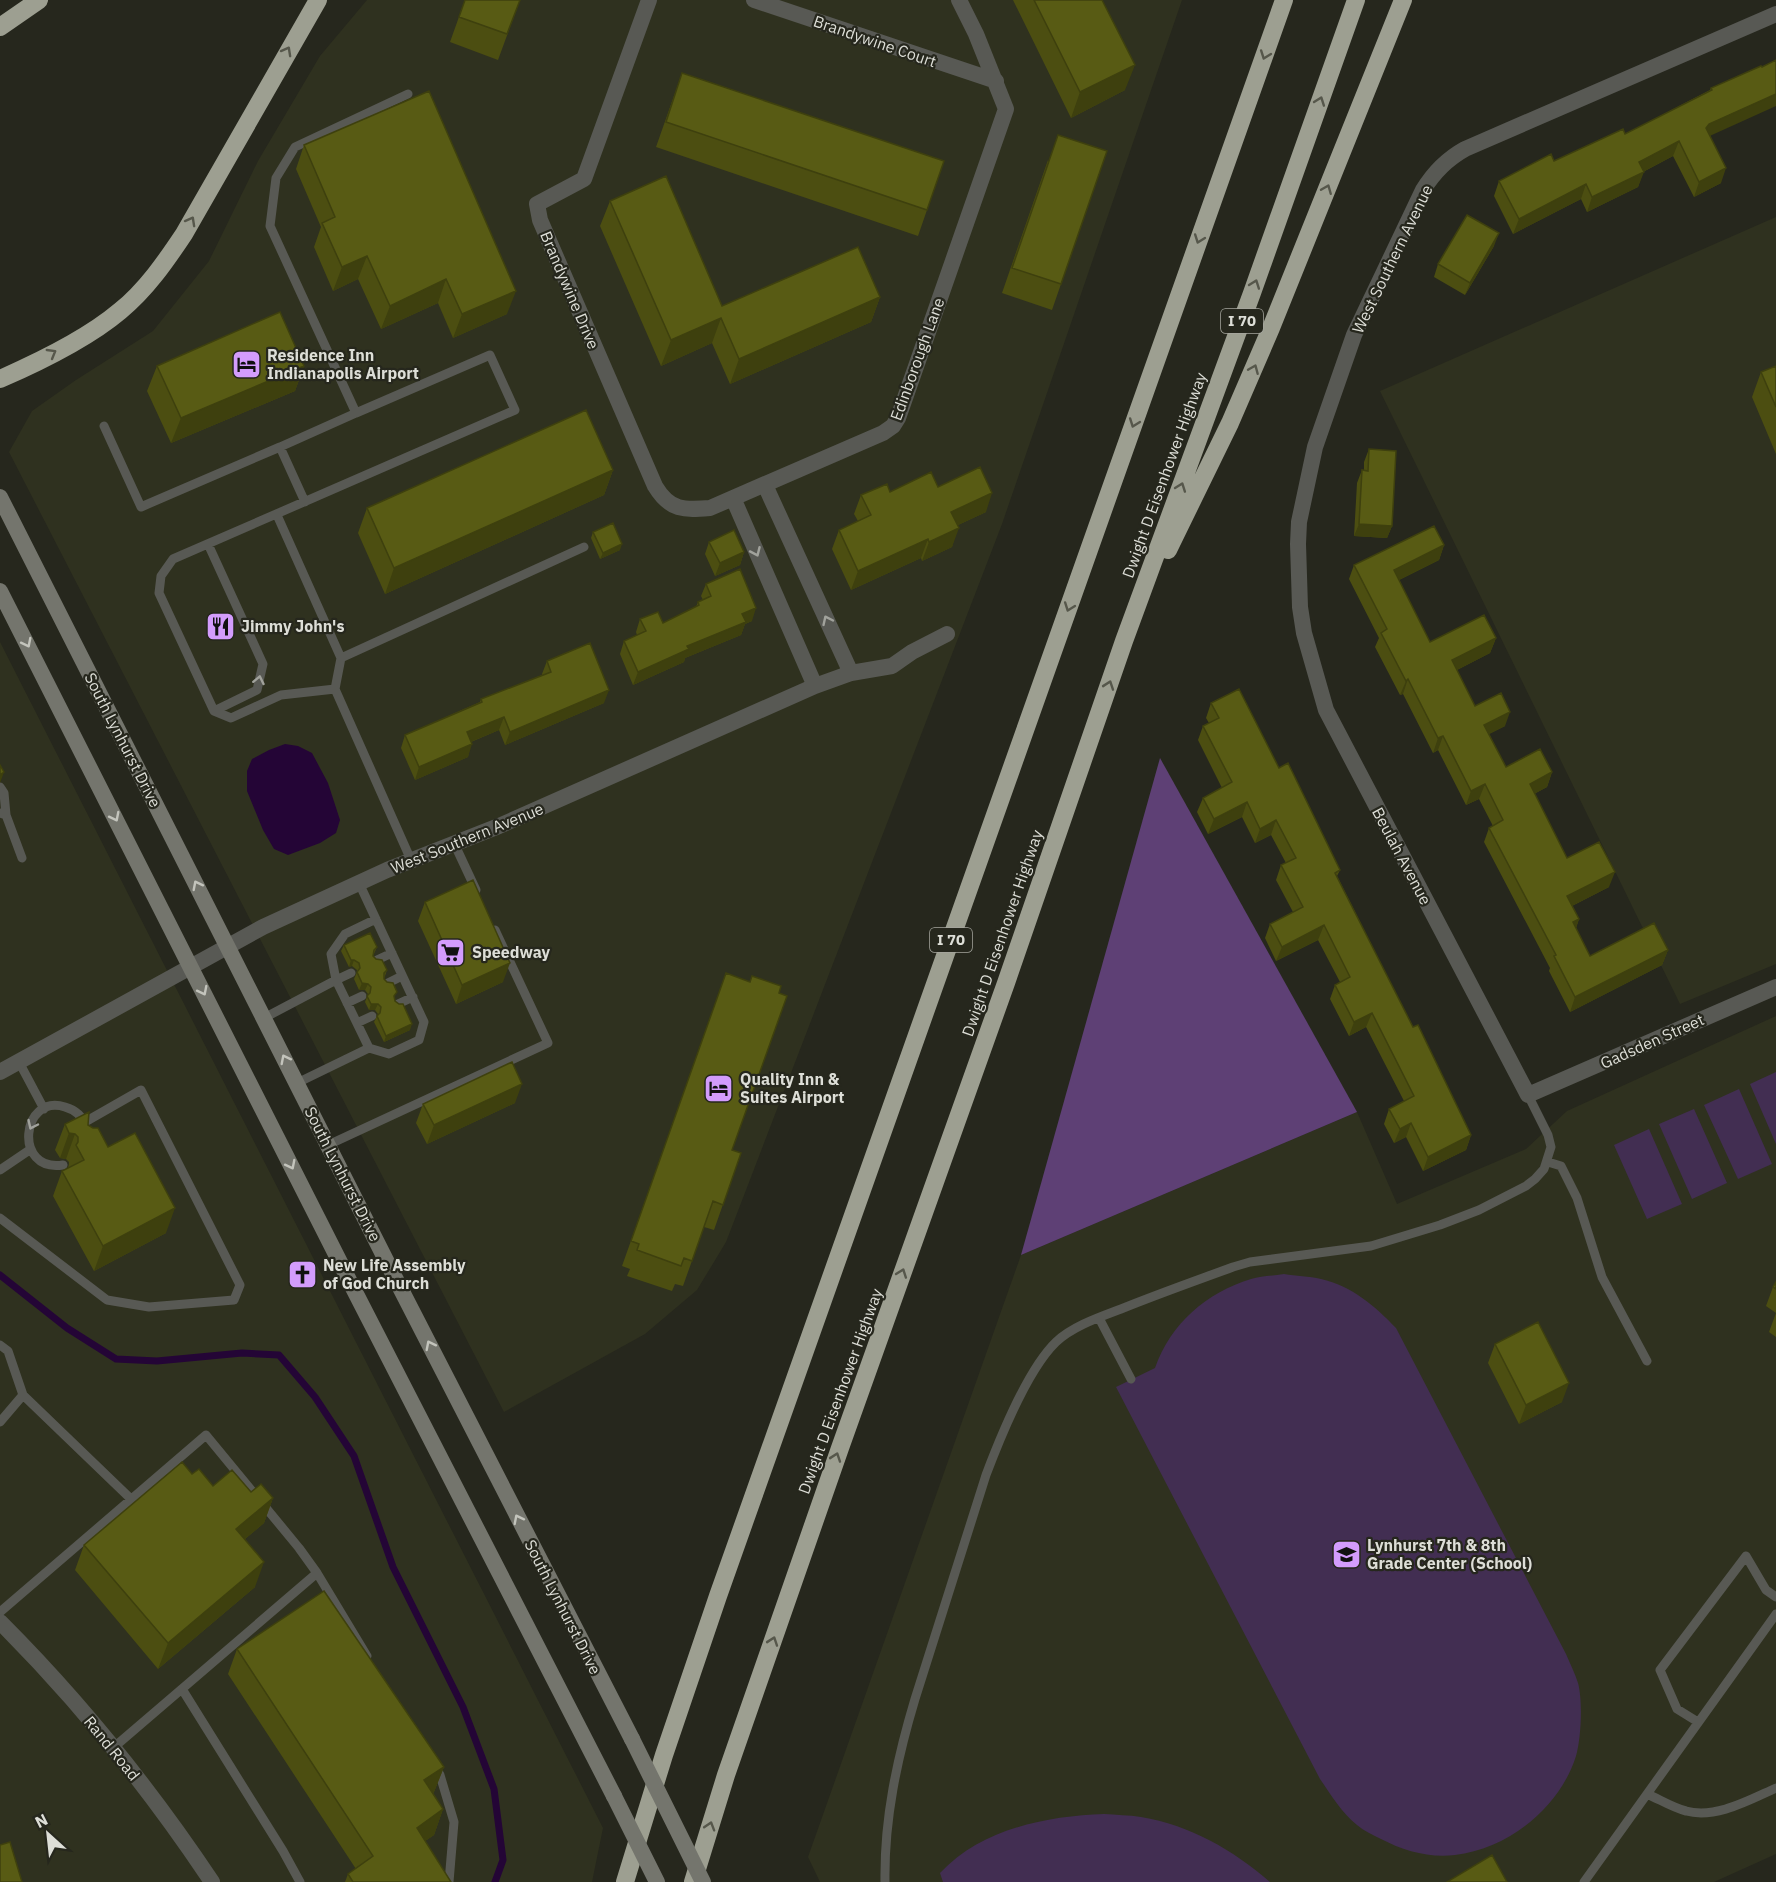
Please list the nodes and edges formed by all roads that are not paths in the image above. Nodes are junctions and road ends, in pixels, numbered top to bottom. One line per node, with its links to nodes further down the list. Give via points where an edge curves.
1 (39, 0): 10 (highway)
2 (318, 0): 13 (highway, one-way to 2, via 107,321 155,275 184,234)
3 (649, 0): 19 (street, Brandywine Drive, via 584,179 537,204 538,215 658,490 675,506 690,510 710,508)
4 (754, 0): 11 (street, Brandywine Court)
5 (959, 0): 11 (street, Edinborough Lane)
6 (1356, 0): 27 (highway, Dwight D Eisenhower Highway / I 70, one-way to 6)
7 (1403, 0): 27 (highway, one-way to 7, via 1235,413)
8 (1282, 4): 94 (highway, I 70, one-way to 94, via 718,1596)
9 (1776, 14): 25 (street, West Southern Avenue, via 1465,149 1435,173 1423,190 1354,335 1315,447 1299,522)
10 (0, 27)
11 (996, 81): 17 (street, Edinborough Lane, via 1006,110 898,418 883,433)
12 (408, 94): 14 (lane, via 295,147 276,178 270,226)
13 (0, 379)
14 (356, 413): 16 (lane); 20 (lane, via 490,355 515,410)
15 (104, 426): 16 (lane, via 141,507)
16 (280, 447): 20 (lane)
17 (765, 485): 19 (street, Brandywine Drive); 29 (street, one-way to 17)
18 (0, 497): 42 (main road, South Lynhurst Drive, one-way to 18)
19 (733, 498): 30 (street, one-way to 30)
20 (305, 502): 21 (lane)
21 (277, 515): 22 (lane); 28 (lane)
22 (208, 544): 32 (lane, one-way to 22, via 257,690 262,664); 32 (lane, via 173,559 161,576 159,593)
23 (584, 548): 28 (lane)
24 (0, 591): 45 (main road, one-way to 45)
25 (1300, 607): 62 (street, Beulah Avenue, via 1326,710)
26 (947, 634): 29 (street, West Southern Avenue, via 892,666)
27 (1124, 640): 96 (highway, Dwight D Eisenhower Highway / I 70, one-way to 27, via 726,1775)
28 (341, 658): 31 (lane)
29 (851, 673): 30 (street, West Southern Avenue)
30 (815, 686): 35 (street, West Southern Avenue)
31 (335, 689): 32 (lane, via 281,695 231,718); 37 (lane)
32 (214, 711)
33 (0, 787): 34 (lane, via 4,793)
34 (3, 814): 36 (lane)
35 (454, 843): 37 (street, West Southern Avenue); 39 (lane)
36 (22, 858)
37 (411, 860): 38 (street, West Southern Avenue)
38 (359, 883): 41 (lane); 42 (street, West Southern Avenue)
39 (479, 896)
40 (489, 917): 66 (lane, via 548,1043)
41 (376, 919): 43 (lane); 48 (lane, via 345,934 331,954)
42 (228, 946): 45 (street, West Southern Avenue); 56 (main road, South Lynhurst Drive)
43 (392, 953): 44 (lane); 47 (lane)
44 (377, 960)
45 (191, 967): 59 (street, West Southern Avenue); 95 (main road, one-way to 95, bridge)
46 (351, 973): 48 (lane)
47 (402, 976): 49 (lane); 52 (lane)
48 (336, 980): 53 (lane); 56 (lane)
49 (388, 983)
50 (1776, 987): 62 (street, Gadsden Street)
51 (362, 996): 53 (lane)
52 (412, 997): 54 (lane); 58 (lane, via 424,1022 419,1040 389,1054)
53 (347, 1003): 57 (lane)
54 (398, 1004)
55 (372, 1016): 57 (lane)
56 (264, 1018): 61 (main road, South Lynhurst Drive, one-way to 56)
57 (357, 1023): 58 (lane)
58 (369, 1048): 61 (lane)
59 (19, 1062): 60 (street, West Southern Avenue); 63 (lane)
60 (0, 1072)
61 (297, 1083): 66 (main road, South Lynhurst Drive)
62 (1528, 1095): 68 (lane, via 1548,1134)
63 (44, 1109): 64 (lane, via 59,1106 74,1110); 67 (lane, one-way to 67, via 32,1119 27,1134)
64 (85, 1122): 65 (lane); 71 (lane, via 141,1090 240,1285 234,1300 149,1307 107,1300)
65 (88, 1137)
66 (328, 1145): 97 (main road, South Lynhurst Drive, one-way to 66, bridge)
67 (31, 1149): 69 (lane, via 41,1161); 70 (lane)
68 (1548, 1161): 72 (lane, via 1526,1186 1440,1225 1371,1246 1233,1267); 74 (lane, via 1561,1166 1577,1198 1602,1276)
69 (63, 1165)
70 (0, 1170)
71 (0, 1218)
72 (1099, 1318): 75 (lane); 98 (lane, via 1057,1341 1045,1355 1011,1416 986,1475 903,1740 886,1827)
73 (0, 1345): 76 (lane, via 8,1352)
74 (1647, 1361)
75 (1131, 1379)
76 (23, 1395): 77 (lane); 78 (lane)
77 (0, 1422)
78 (131, 1499): 79 (lane, via 206,1435); 81 (lane)
79 (317, 1573): 84 (lane); 85 (lane)
80 (1776, 1597): 86 (lane, via 1766,1590 1746,1556 1660,1670 1677,1709)
81 (0, 1612)
82 (1776, 1614): 86 (lane)
83 (0, 1622): 87 (street, Rand Road)
84 (372, 1664)
85 (182, 1689): 87 (lane); 92 (lane)
86 (1698, 1722): 90 (lane)
87 (113, 1748): 91 (street, Rand Road)
88 (428, 1755): 93 (lane, via 440,1775 454,1822)
89 (1776, 1788): 90 (lane, via 1732,1807 1703,1812 1686,1811)
90 (1647, 1794): 99 (lane)
91 (212, 1882)
92 (300, 1882)
93 (448, 1882)
94 (625, 1882)
95 (657, 1882)
96 (693, 1882)
97 (703, 1882)
98 (885, 1882)
99 (1584, 1882)

